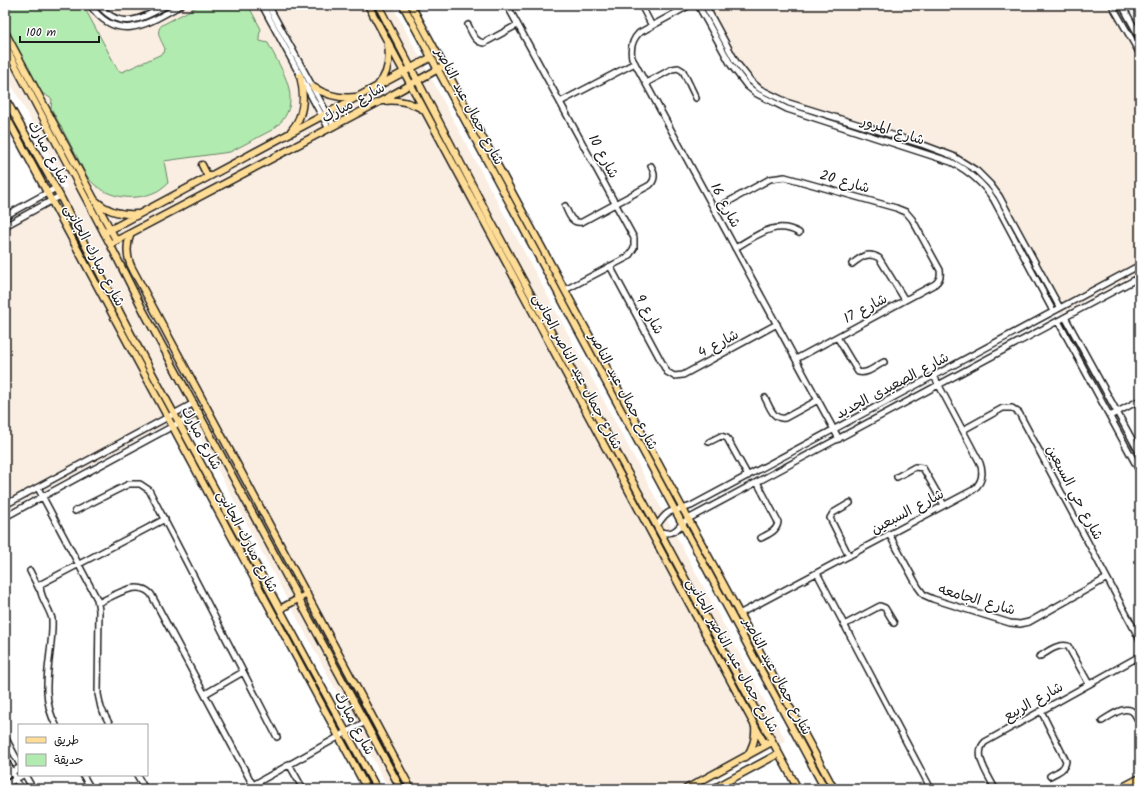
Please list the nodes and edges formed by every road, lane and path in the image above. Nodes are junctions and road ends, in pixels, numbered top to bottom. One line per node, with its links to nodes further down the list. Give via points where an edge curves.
1 (90, 5): 19 (street, via 106,21 122,27 138,27)
2 (99, 5): 18 (street, via 110,16 123,21 140,19)
3 (167, 5): 18 (street)
4 (181, 5): 19 (street)
5 (262, 5): 34 (street)
6 (268, 5): 34 (street)
7 (368, 5): 24 (main road, شارع جمال عبد الناصر الجانبى)
8 (378, 5): 31 (main road)
9 (403, 5): 28 (main road, شارع جمال عبد الناصر)
10 (411, 5): 30 (main road, شارع جمال عبد الناصر الجانبى)
11 (507, 5): 21 (street, شارع 10)
12 (641, 5): 22 (street)
13 (690, 5): 22 (street, شارع 16)
14 (698, 5): 50 (street, شارع المرور, via 731,65 747,86 775,104)
15 (705, 5): 47 (street, شارع المرور, via 736,62 756,85 783,101)
16 (1112, 5): 27 (street)
17 (1122, 5): 25 (street)
18 (155, 12): 19 (street)
19 (158, 18)
20 (468, 24): 21 (street, via 476,39 482,43)
21 (517, 25): 44 (street, شارع 10)
22 (652, 26): 29 (street, شارع 16, via 639,33 633,42 631,53)
23 (5, 32): 45 (main road, شارع مبارك الجانبى)
24 (385, 38): 33 (main road, شارع جمال عبد الناصر الجانبى); 39 (main road, via 389,53 387,68)
25 (1140, 38)
26 (5, 46): 45 (main road, شارع مبارك)
27 (1140, 54)
28 (430, 58): 31 (main road, شارع مبارك); 32 (main road, شارع جمال عبد الناصر)
29 (635, 63): 37 (street, شارع 16); 44 (street)
30 (444, 66): 32 (main road, شارع مبارك); 86 (main road, شارع جمال عبد الناصر الجانبى)
31 (411, 68): 33 (main road, شارع مبارك); 35 (main road)
32 (437, 69): 35 (main road, شارع مبارك); 133 (main road, شارع جمال عبد الناصر)
33 (404, 72): 36 (main road, شارع جمال عبد الناصر الجانبى); 39 (main road, شارع مبارك)
34 (303, 75): 38 (street); 49 (street); 52 (main road, via 302,111 297,124)
35 (418, 80): 36 (main road, شارع مبارك); 71 (main road)
36 (410, 84): 43 (main road, شارع مبارك); 46 (main road, شارع جمال عبد الناصر الجانبى)
37 (646, 84): 42 (street, via 678,68 683,71); 67 (street, شارع 16)
38 (313, 87): 40 (main road, via 325,94 338,97); 49 (street)
39 (375, 88): 40 (main road, شارع مبارك)
40 (359, 96): 49 (main road, شارع مبارك)
41 (5, 98): 58 (main road, شارع مبارك)
42 (696, 98)
43 (381, 101): 46 (main road, via 407,102); 51 (main road, شارع مبارك)
44 (560, 102): 65 (street, شارع 10)
45 (41, 106): 62 (main road, شارع مبارك الجانبى); 73 (main road, شارع مبارك)
46 (424, 110): 71 (main road, شارع جمال عبد الناصر الجانبى)
47 (821, 113): 50 (street); 53 (street, شارع المرور)
48 (5, 114): 60 (main road, شارع مبارك الجانبى)
49 (325, 115): 51 (street); 52 (main road, شارع مبارك)
50 (819, 120): 54 (street, شارع المرور)
51 (332, 127): 63 (main road, شارع مبارك)
52 (288, 135): 57 (main road, شارع مبارك)
53 (921, 144): 54 (street); 89 (street, شارع المرور, via 960,159 990,184)
54 (919, 151): 90 (street, شارع المرور, via 957,165 986,188)
55 (202, 165): 57 (main road)
56 (651, 166): 65 (street, via 654,176 650,185)
57 (208, 177): 59 (main road, شارع مبارك)
58 (56, 188): 60 (street); 61 (main road, شارع مبارك)
59 (187, 188): 63 (main road); 68 (main road, شارع مبارك)
60 (47, 192): 64 (main road, شارع مبارك الجانبى); 69 (street)
61 (60, 196): 64 (street); 110 (main road, شارع مبارك)
62 (92, 197): 68 (main road, via 102,206 114,211); 73 (main road, شارع مبارك الجانبى)
63 (193, 200): 74 (main road, شارع مبارك)
64 (51, 201): 70 (street); 112 (main road, شارع مبارك الجانبى)
65 (616, 204): 66 (street, via 578,223 571,219); 80 (street, شارع 10, via 633,235 634,245 628,257)
66 (565, 206)
67 (714, 209): 77 (street, شارع 16); 81 (street, شارع 20, via 766,181 781,177 896,208 906,212 912,219)
68 (139, 214): 73 (main road, شارع مبارك)
69 (6, 215): 70 (street)
70 (11, 223): 72 (street)
71 (490, 225): 83 (main road); 84 (main road, شارع جمال عبد الناصر الجانبى)
72 (5, 226)
73 (107, 231): 76 (main road, شارع مبارك الجانبى)
74 (131, 233): 76 (main road, شارع مبارك); 93 (main road, شارع مبارك الجانبى, via 127,244 129,262)
75 (799, 233): 77 (street, via 786,227 773,228)
76 (113, 242): 91 (main road, شارع مبارك)
77 (736, 248): 95 (street, شارع 16)
78 (852, 264): 88 (street, via 867,255 879,258)
79 (1140, 265): 85 (street, شارع الصعيدى الجديد)
80 (610, 266): 86 (street, شارع 10); 101 (street, شارع 9)
81 (940, 273): 88 (street, شارع 17, via 937,283)
82 (1140, 277): 87 (street, شارع الصعيدى الجديد)
83 (525, 283): 84 (main road); 97 (main road)
84 (519, 287): 98 (main road, شارع جمال عبد الناصر الجانبى)
85 (1100, 287): 87 (street); 89 (street, شارع الصعيدى الجديد)
86 (565, 290): 132 (main road, شارع جمال عبد الناصر الجانبى)
87 (1104, 296): 92 (street, شارع الصعيدى الجديد)
88 (905, 300): 96 (street, شارع 17)
89 (1060, 308): 90 (street, شارع الصعيدى الجديد)
90 (1053, 311): 102 (street, شارع الصعيدى الجديد)
91 (144, 312): 93 (main road); 107 (main road, شارع مبارك)
92 (1065, 317): 94 (street, شارع الصعيدى الجديد); 109 (street)
93 (158, 318): 128 (main road, شارع مبارك الجانبى)
94 (1058, 321): 103 (street, شارع الصعيدى الجديد); 111 (street)
95 (777, 324): 99 (street, شارع 16); 101 (street, شارع 4, via 680,376)
96 (837, 337): 99 (street, شارع 17); 100 (street, via 856,370 866,372)
97 (555, 338): 98 (main road); 119 (main road)
98 (548, 341): 120 (main road, شارع جمال عبد الناصر الجانبى)
99 (796, 359): 105 (street, شارع 16)
100 (884, 362)
101 (669, 374)
102 (934, 376): 103 (street, شارع السبعين); 115 (street, شارع الصعيدى الجديد)
103 (939, 385): 116 (street, شارع السبعين); 117 (street, شارع الصعيدى الجديد)
104 (765, 398): 105 (street, via 777,418 785,418)
105 (818, 400): 115 (street, شارع 16)
106 (1140, 400): 109 (street)
107 (194, 404): 108 (main road, شارع مبارك); 110 (street)
108 (198, 412): 113 (street); 136 (main road, شارع مبارك)
109 (1117, 412): 111 (street); 121 (street)
110 (175, 414): 112 (street); 113 (main road, شارع مبارك)
111 (1110, 416): 122 (street)
112 (168, 417): 114 (main road, شارع مبارك الجانبى); 126 (street)
113 (180, 423): 114 (street); 155 (main road, شارع مبارك)
114 (173, 426): 127 (street); 178 (main road, شارع مبارك الجانبى)
115 (834, 430): 117 (street, شارع 16); 123 (street, شارع الصعيدى الجديد)
116 (963, 430): 131 (street, شارع السبعين, via 980,463 982,478 973,490); 148 (street, شارع حي السبعين, via 1003,408 1012,408 1019,412)
117 (839, 439): 125 (street, شارع الصعيدى الجديد)
118 (709, 442): 123 (street, via 721,436 727,438)
119 (615, 450): 120 (main road); 140 (main road)
120 (609, 454): 164 (main road, شارع جمال عبد الناصر الجانبى)
121 (1140, 454)
122 (1140, 472)
123 (748, 476): 132 (street, شارع الصعيدى الجديد)
124 (897, 477): 131 (street, via 915,467 923,468)
125 (757, 482): 138 (street, شارع الصعيدى الجديد); 143 (street, via 778,522 775,530)
126 (38, 488): 127 (street); 130 (street)
127 (43, 496): 135 (street); 145 (street)
128 (255, 497): 136 (main road); 152 (main road, شارع مبارك الجانبى)
129 (850, 503): 144 (street, via 833,513 830,518)
130 (5, 505)
131 (944, 505): 142 (street, شارع السبعين)
132 (683, 508): 133 (street, شارع الصعيدى الجديد); 138 (main road, شارع جمال عبد الناصر الجانبى)
133 (675, 510): 139 (main road, شارع جمال عبد الناصر); 140 (street, شارع الصعيدى الجديد, via 666,514)
134 (75, 511): 137 (street, via 126,485 136,484 151,493)
135 (5, 517)
136 (255, 518): 153 (main road, شارع مبارك)
137 (165, 519): 145 (street); 165 (street)
138 (688, 519): 139 (street, شارع الصعيدى الجديد); 149 (main road, شارع جمال عبد الناصر الجانبى)
139 (682, 523): 141 (street, شارع الصعيدى الجديد, via 672,533); 150 (main road, شارع جمال عبد الناصر)
140 (657, 526): 141 (main road)
141 (660, 532): 164 (main road)
142 (889, 534): 144 (street, شارع السبعين); 148 (street, شارع الجامعه, via 924,595 1010,623 1029,622)
143 (761, 538)
144 (849, 556): 147 (street, شارع السبعين)
145 (78, 563): 151 (street, via 42,582); 154 (street)
146 (30, 571): 151 (street)
147 (817, 573): 156 (street, شارع السبعين); 158 (street)
148 (1107, 578): 159 (street, شارع حي السبعين)
149 (722, 581): 150 (main road); 156 (main road, شارع جمال عبد الناصر الجانبى)
150 (715, 585): 161 (main road, شارع جمال عبد الناصر)
151 (40, 590): 174 (street, via 52,619 47,696 49,711)
152 (307, 594): 153 (main road); 167 (main road, شارع مبارك الجانبى)
153 (298, 599): 155 (main road); 166 (main road, شارع مبارك)
154 (98, 603): 169 (street, via 135,587 149,592); 175 (street, via 98,694 101,708)
155 (280, 609): 177 (main road, شارع مبارك)
156 (739, 614): 160 (main road, شارع جمال عبد الناصر الجانبى)
157 (894, 623): 158 (street, via 882,606)
158 (844, 625): 213 (street)
159 (1140, 640)
160 (759, 651): 161 (main road); 212 (main road, شارع جمال عبد الناصر الجانبى)
161 (753, 655): 211 (main road, شارع جمال عبد الناصر)
162 (1140, 656): 168 (street, شارع الربيع)
163 (1039, 657): 168 (street, via 1059,646 1068,646)
164 (726, 663): 173 (main road, شارع جمال عبد الناصر الجانبى); 181 (main road)
165 (243, 672): 169 (street); 180 (street)
166 (338, 673): 167 (main road); 172 (main road, شارع مبارك)
167 (354, 680): 207 (main road, شارع مبارك الجانبى)
168 (1089, 684): 170 (street, شارع الربيع)
169 (205, 694): 198 (street)
170 (1041, 711): 194 (street, via 1066,762 1063,769); 214 (street, شارع الربيع, via 981,746 980,758)
171 (1102, 721): 176 (street, via 1128,709 1134,712)
172 (365, 722): 177 (street); 206 (main road, شارع مبارك)
173 (754, 723): 181 (main road, شارع جمال عبد الناصر الجانبى, via 764,742); 183 (main road, via 755,737)
174 (56, 724)
175 (109, 724)
176 (1140, 724)
177 (347, 732): 178 (street); 205 (main road, شارع مبارك)
178 (339, 736): 186 (street); 204 (main road, شارع مبارك الجانبى)
179 (5, 737): 185 (street)
180 (276, 737)
181 (772, 742): 182 (main road); 183 (main road)
182 (778, 754): 209 (main road); 210 (main road)
183 (746, 756): 208 (main road)
184 (5, 759): 188 (street)
185 (18, 761)
186 (289, 764): 198 (street); 203 (street)
187 (18, 769): 188 (street)
188 (12, 772): 189 (street); 196 (street)
189 (5, 776)
190 (22, 776): 196 (street)
191 (25, 776): 200 (street)
192 (84, 776): 201 (street)
193 (138, 776): 202 (street)
194 (1050, 776)
195 (1140, 778): 215 (main road)
196 (16, 779): 197 (street); 199 (street)
197 (5, 785)
198 (254, 787)
199 (21, 789)
200 (33, 789)
201 (91, 789)
202 (145, 789)
203 (303, 789)
204 (367, 789)
205 (377, 789)
206 (401, 789)
207 (411, 789)
208 (686, 789)
209 (713, 789)
210 (798, 789)
211 (825, 789)
212 (834, 789)
213 (930, 789)
214 (996, 789)
215 (1119, 789)

